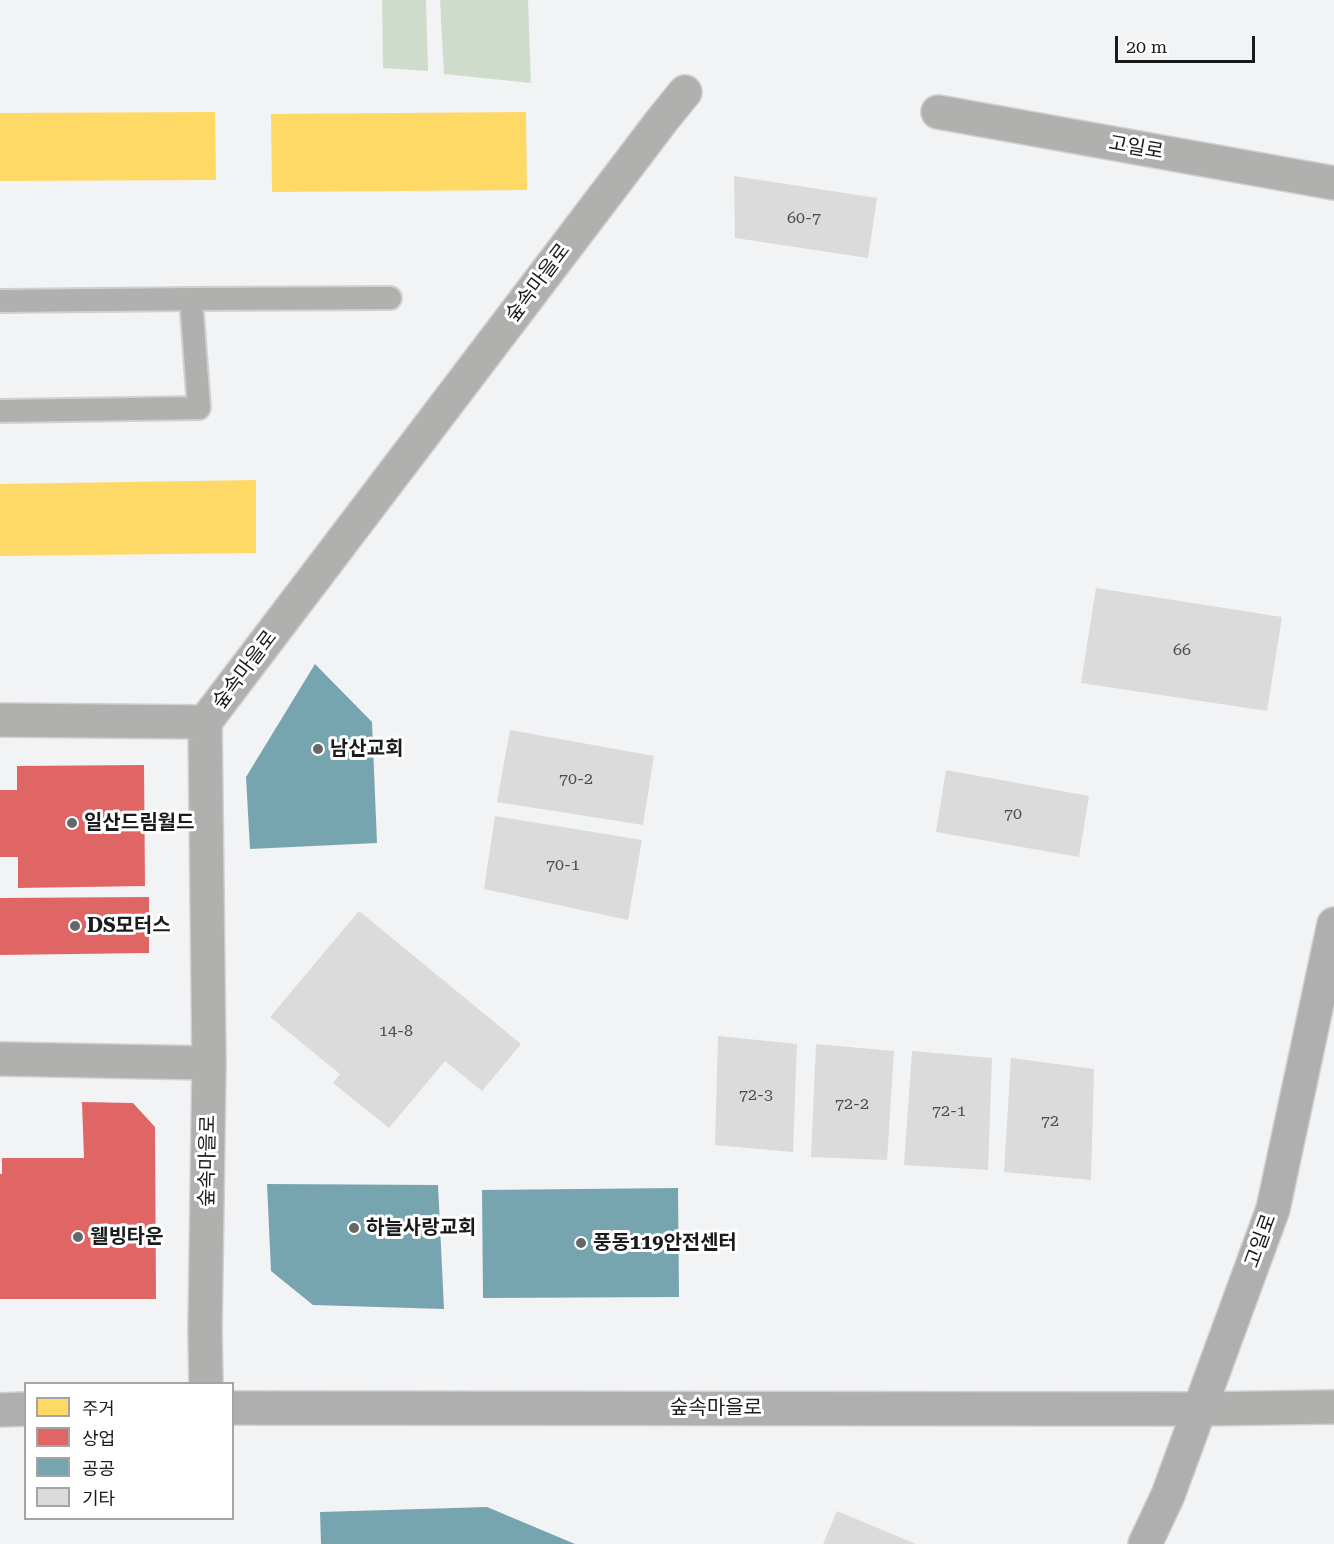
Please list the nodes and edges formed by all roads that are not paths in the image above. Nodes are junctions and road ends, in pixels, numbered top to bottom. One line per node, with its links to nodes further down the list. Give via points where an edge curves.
1 (685, 92): 9 (street, 숲속마을로)
2 (938, 112): 3 (street, 고일로)
3 (1334, 183)
4 (390, 298): 5 (lane)
5 (191, 299): 6 (lane); 7 (lane, via 199,408)
6 (0, 302)
7 (0, 411)
8 (0, 720): 9 (street)
9 (205, 722): 12 (street, 숲속마을로)
10 (1334, 924): 16 (main road, 고일로, via 1273,1209)
11 (0, 1059): 12 (street)
12 (209, 1063): 13 (street, 숲속마을로)
13 (207, 1382)
14 (1334, 1407): 16 (street)
15 (234, 1408): 16 (main road, 숲속마을로)
16 (1200, 1409): 19 (main road, 고일로)
17 (0, 1410): 18 (main road)
18 (24, 1410)
19 (1145, 1544)

